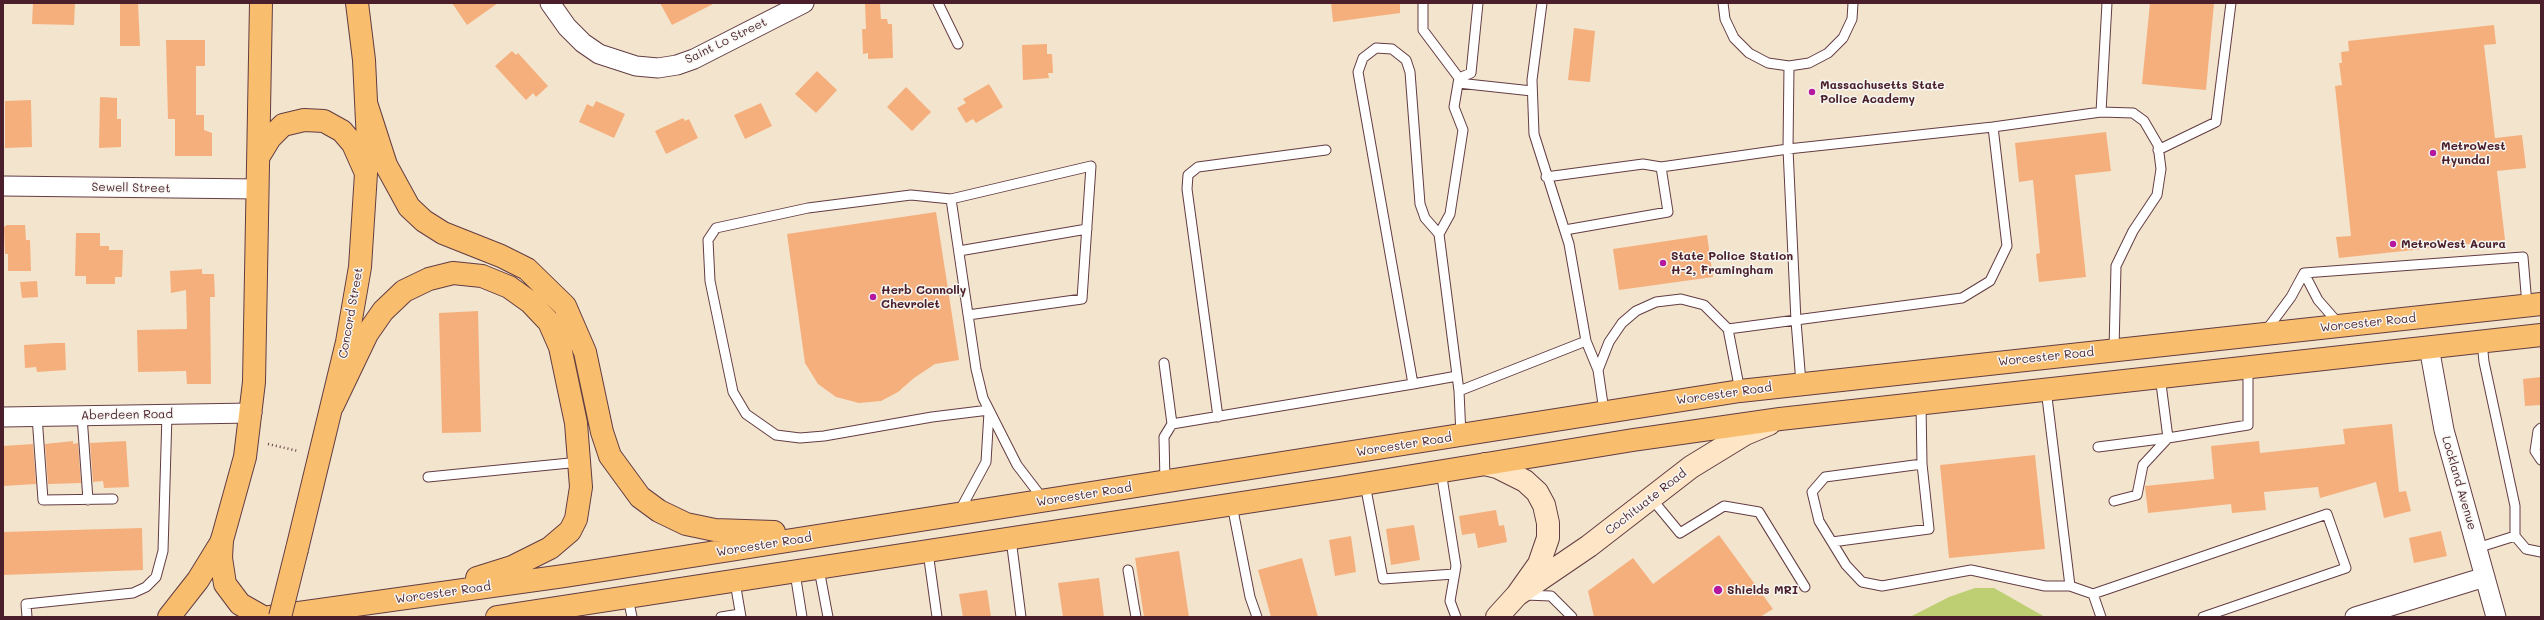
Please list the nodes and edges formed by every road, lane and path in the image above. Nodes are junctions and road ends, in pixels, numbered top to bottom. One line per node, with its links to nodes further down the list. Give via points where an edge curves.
1 (261, 3): 23 (main road)
2 (357, 3): 17 (main road, Concord Street)
3 (550, 3): 4 (street, Saint Lo Street, via 582,43 600,54 636,66 658,68 694,59)
4 (804, 3)
5 (938, 3): 13 (lane)
6 (1423, 3): 15 (lane, via 1423,30)
7 (1478, 3): 15 (lane, via 1471,73)
8 (1542, 3): 16 (lane)
9 (1723, 3): 14 (lane, via 1725,19 1734,38 1749,53 1768,63)
10 (1854, 3): 14 (lane, via 1852,19 1842,38 1828,53 1809,63)
11 (2107, 3): 18 (lane)
12 (2232, 3): 22 (lane, via 2216,122)
13 (958, 44)
14 (1789, 66): 20 (lane)
15 (1459, 80): 16 (lane); 32 (lane, via 1454,107 1463,130 1450,214)
16 (1532, 91): 25 (lane, via 1534,134)
17 (367, 106): 26 (main road, Concord Street); 89 (main road, via 386,165 409,207 443,234 527,269 565,306 578,330 585,352 602,432 610,456 640,497 659,511 686,524 715,530)
18 (2101, 112): 19 (lane); 22 (lane, via 2133,113 2144,121 2158,145)
19 (1993, 127): 20 (lane); 37 (lane, via 2007,246 1990,281 1962,298)
20 (1788, 149): 24 (lane); 37 (lane)
21 (1326, 150): 65 (lane, via 1198,167 1188,175 1187,189)
22 (2158, 150): 45 (lane, via 2161,169 2156,195 2133,231 2116,266)
23 (259, 156): 26 (main road, via 270,138 283,125 304,120 324,121 342,131 353,144); 28 (main road)
24 (1661, 167): 25 (lane, via 1642,164); 31 (lane, via 1668,212)
25 (1546, 177): 31 (lane)
26 (367, 178): 57 (main road, Concord Street, via 364,228 354,307)
27 (3, 186): 28 (street, Sewell Street)
28 (258, 189): 60 (main road)
29 (951, 199): 30 (lane, via 1091,166); 33 (lane); 58 (lane, via 911,195 808,208 716,228 708,240 710,281 733,392 746,414 776,435 800,438 824,436)
30 (1087, 229): 33 (lane); 36 (lane, via 1082,299)
31 (1564, 230): 42 (lane, via 1569,244)
32 (1439, 234): 49 (lane); 52 (lane, via 1425,218 1420,204 1410,72 1406,60 1392,49 1376,48 1363,58 1358,72)
33 (958, 251): 36 (lane)
34 (2304, 273): 35 (lane, via 2523,257); 38 (lane, via 2318,300); 40 (lane, via 2291,297)
35 (2534, 305): 38 (main road, Worcester Road)
36 (968, 315): 58 (lane, via 976,369 983,398)
37 (1796, 321): 39 (lane); 51 (lane)
38 (2340, 326): 40 (main road, Worcester Road)
39 (1728, 329): 48 (lane, via 1704,305 1680,299 1656,302 1636,311 1622,323 1609,342); 55 (lane)
40 (2264, 334): 45 (main road, Worcester Road)
41 (2541, 335): 43 (main road)
42 (1586, 341): 48 (lane); 54 (lane)
43 (2482, 342): 44 (main road); 90 (lane, via 2515,506)
44 (2429, 347): 47 (main road); 94 (street, Lockland Avenue, via 2444,430)
45 (2114, 350): 51 (main road, Worcester Road)
46 (1164, 363): 67 (lane)
47 (2248, 367): 50 (main road); 70 (lane, via 2248,425)
48 (1598, 370): 59 (lane)
49 (1457, 376): 52 (lane); 54 (lane)
50 (2160, 376): 53 (main road); 70 (lane)
51 (1801, 383): 55 (main road, Worcester Road)
52 (1414, 384): 65 (lane)
53 (2046, 389): 56 (main road); 103 (lane)
54 (1459, 390): 69 (lane)
55 (1740, 391): 59 (main road, Worcester Road)
56 (1921, 403): 66 (main road); 77 (lane)
57 (333, 405): 75 (main road, via 367,334 383,311 404,291 429,279 453,273 482,276 509,287 530,302 549,322 560,347 568,376); 114 (main road, Concord Street, bridge)
58 (989, 410): 85 (lane, via 1018,465); 88 (lane, via 986,462)
59 (1604, 411): 69 (main road, Worcester Road)
60 (252, 413): 61 (street, Aberdeen Road); 92 (main road, via 245,457)
61 (167, 414): 63 (street, Aberdeen Road); 110 (lane, via 163,551 156,577 146,587 133,593 26,604)
62 (37, 416): 63 (street, Aberdeen Road); 64 (street, Aberdeen Road); 84 (lane, via 43,500)
63 (82, 416): 84 (lane)
64 (3, 417)
65 (1218, 417): 67 (lane)
66 (1780, 419): 76 (main road); 82 (main road, Cochituate Road, via 1719,449)
67 (1172, 424): 80 (lane, via 1164,437)
68 (2541, 428): 74 (lane, via 2538,430 2535,451)
69 (1461, 436): 80 (main road, Worcester Road)
70 (2168, 438): 71 (lane); 86 (lane, via 2143,465 2137,495)
71 (2098, 447)
72 (266, 450): 73 (path, via 267,443)
73 (298, 451)
74 (2541, 460)
75 (581, 462): 79 (lane); 107 (main road, via 579,507 570,531 562,540 533,558 512,567)
76 (1485, 464): 78 (main road); 106 (main road, Cochituate Road, via 1497,466 1525,481 1537,492 1546,511 1548,538 1545,552)
77 (1922, 464): 93 (lane, via 1929,529); 93 (lane, via 1825,477 1812,492 1819,521)
78 (1441, 471): 81 (main road); 100 (lane, via 1456,566)
79 (428, 477)
80 (1165, 482): 85 (main road, Worcester Road)
81 (1365, 484): 87 (main road); 100 (lane, via 1383,579)
82 (1651, 498): 104 (lane, via 1680,533 1724,506 1759,512); 106 (main road, Cochituate Road, via 1589,546)
83 (113, 499): 84 (lane)
84 (88, 500)
85 (1045, 501): 88 (main road, Worcester Road)
86 (2114, 501)
87 (1232, 504): 91 (main road); 122 (lane, via 1250,597)
88 (957, 515): 89 (main road, Worcester Road)
89 (857, 530): 107 (main road, Worcester Road)
90 (2515, 536): 94 (lane); 96 (lane, via 2526,548)
91 (1011, 539): 95 (main road); 120 (lane)
92 (222, 540): 111 (main road, via 196,583); 112 (main road, via 221,558 225,584 240,604)
93 (1832, 542): 103 (lane, via 1846,565 1862,582 1882,586 1971,570 2045,586)
94 (2477, 548): 101 (street, Lockland Avenue)
95 (928, 552): 97 (main road); 119 (lane)
96 (2541, 552)
97 (819, 569): 99 (main road); 118 (lane)
98 (1128, 570): 121 (lane)
99 (795, 572): 102 (main road); 117 (lane)
100 (1454, 574): 123 (lane, via 1450,601)
101 (2485, 577): 128 (street); 129 (street, Lockland Avenue)
102 (736, 582): 108 (main road); 109 (lane)
103 (2070, 586): 105 (lane)
104 (1805, 587)
105 (2093, 594): 126 (lane); 127 (lane, via 2327,514 2346,568)
106 (1518, 595): 124 (main road, Cochituate Road); 125 (lane, via 1551,596)
107 (418, 597): 113 (main road, Worcester Road)
108 (630, 608): 115 (main road)
109 (740, 616): 116 (lane)
110 (27, 617)
111 (169, 617)
112 (263, 617)
113 (270, 617)
114 (280, 617)
115 (497, 617)
116 (721, 617)
117 (802, 617)
118 (828, 617)
119 (937, 617)
120 (1021, 617)
121 (1136, 617)
122 (1257, 617)
123 (1456, 617)
124 (1497, 617)
125 (1572, 617)
126 (2101, 617)
127 (2203, 617)
128 (2355, 617)
129 (2496, 617)

